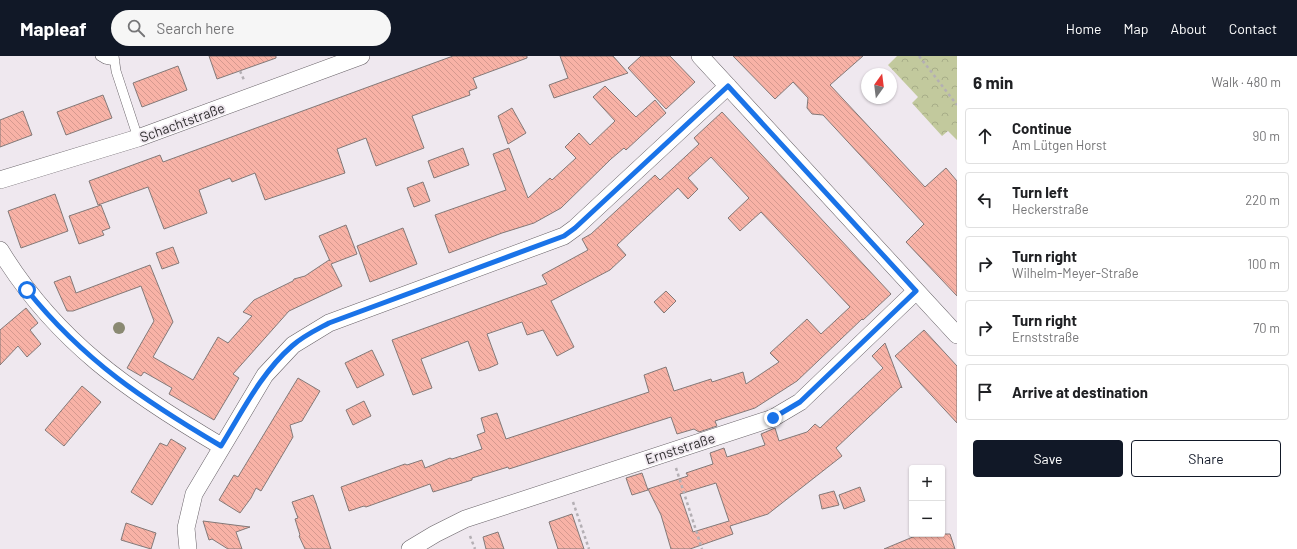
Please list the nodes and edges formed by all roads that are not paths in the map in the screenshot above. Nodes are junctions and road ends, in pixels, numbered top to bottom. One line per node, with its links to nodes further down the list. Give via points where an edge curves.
1 (100, 56): 4 (lane, via 104,59)
2 (361, 56): 6 (street, Schachtstraße)
3 (700, 56): 5 (street)
4 (115, 59): 6 (lane, via 116,71)
5 (728, 86): 9 (street); 11 (street, via 564,236 329,323 307,334 279,358 265,375)
6 (138, 138): 7 (street, Schachtstraße)
7 (0, 180)
8 (0, 250): 11 (street, via 40,306 107,372 144,399)
9 (916, 291): 10 (street); 13 (street, Ernststraße, via 800,402 773,418 465,519)
10 (957, 334)
11 (221, 446): 12 (street, via 194,494 186,528)
12 (188, 549)
13 (410, 549)

